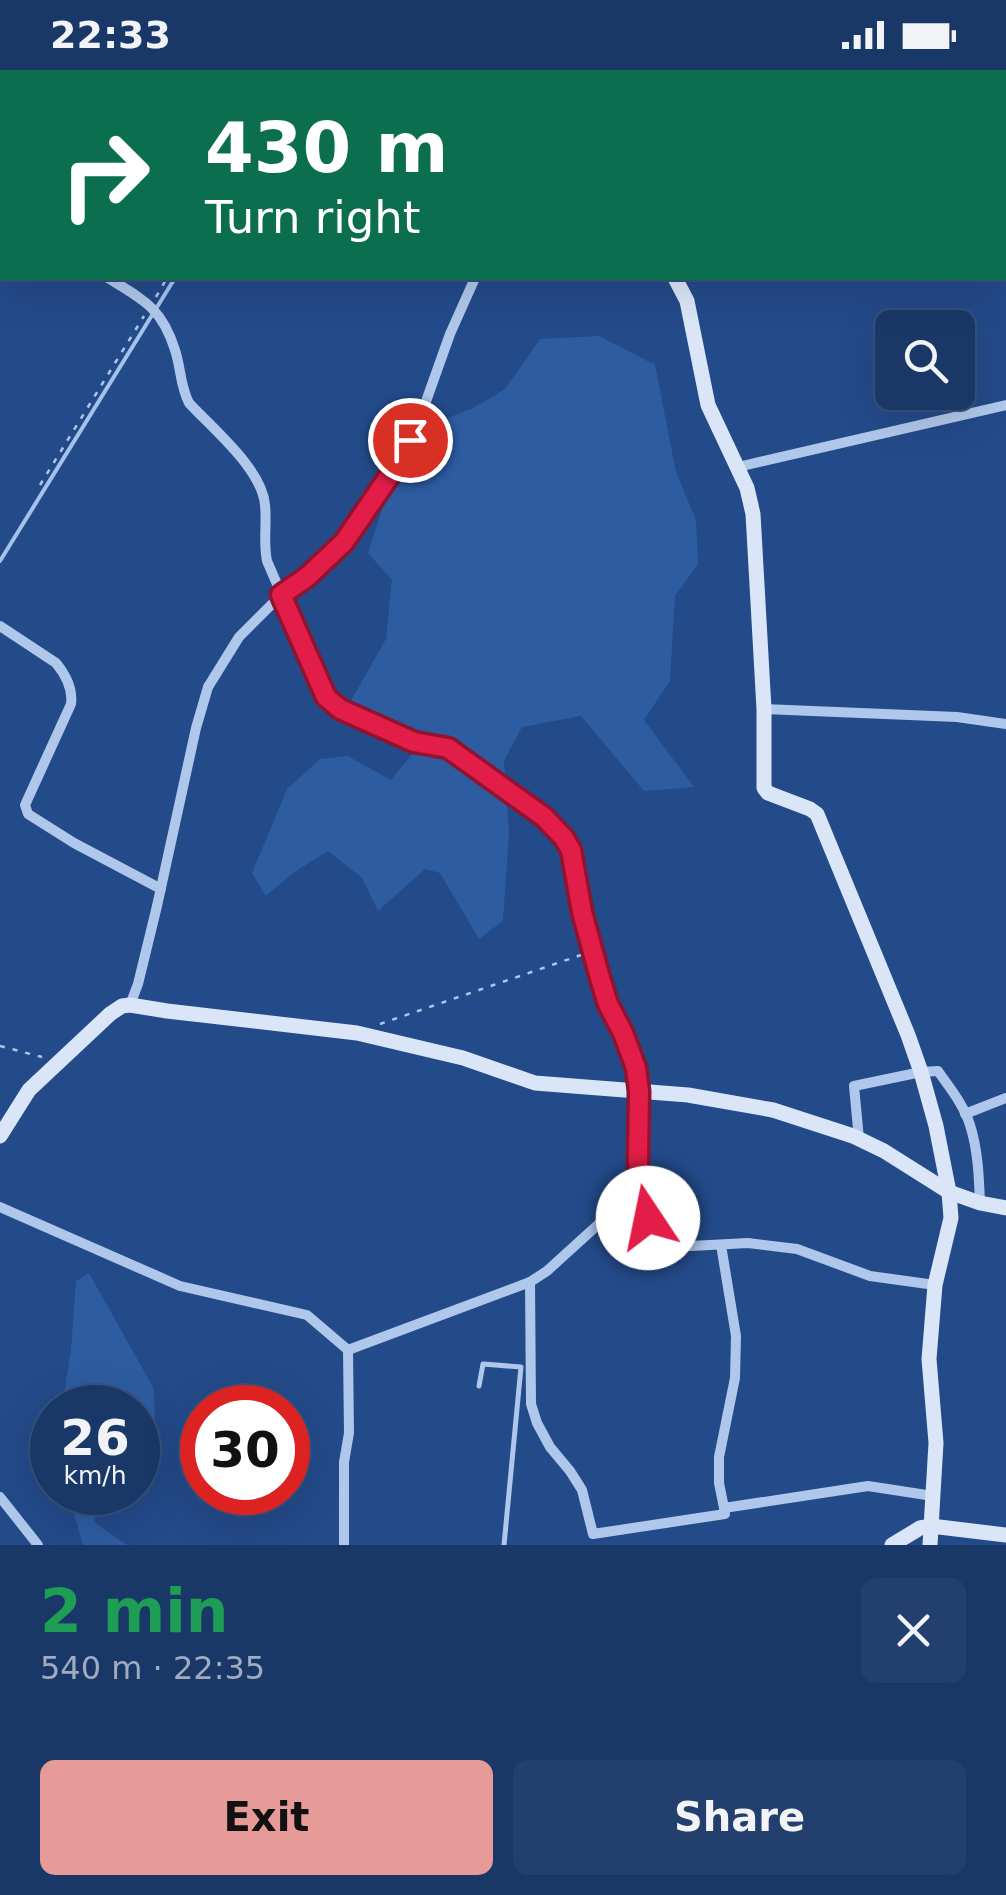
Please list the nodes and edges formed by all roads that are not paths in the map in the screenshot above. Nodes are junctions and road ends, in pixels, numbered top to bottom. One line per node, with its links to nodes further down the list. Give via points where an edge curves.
1 (111, 280): 6 (street, via 161,316 189,403 255,475 265,500 265,550)
2 (475, 280): 6 (street, via 401,459 344,542)
3 (676, 280): 5 (street, via 687,301 708,404)
4 (1006, 405): 5 (street)
5 (738, 467): 8 (street, via 753,514)
6 (281, 595): 10 (street, via 239,636 208,687); 13 (street, via 332,704 414,742 448,748 564,838 592,952)
7 (0, 626): 10 (street, via 56,663 72,696 25,805 28,814)
8 (764, 709): 9 (street); 12 (street, via 764,788 817,814)
9 (1006, 724)
10 (161, 890): 11 (street)
11 (130, 1005): 13 (street, via 358,1032 535,1083); 16 (street, via 110,1014 29,1090)
12 (921, 1072): 15 (street, via 938,1070); 17 (street, via 854,1086); 18 (street)
13 (639, 1091): 17 (street, via 773,1110); 19 (street)
14 (1006, 1098): 15 (street)
15 (965, 1114): 20 (street, via 978,1160)
16 (0, 1136)
17 (858, 1138): 18 (street)
18 (949, 1192): 20 (street); 25 (street, via 951,1218)
19 (642, 1196): 23 (street, via 659,1244); 24 (street, via 613,1211)
20 (980, 1204): 22 (street)
21 (0, 1206): 26 (street, via 180,1286 307,1315)
22 (1006, 1208)
23 (720, 1245): 25 (street, via 797,1249 870,1276); 30 (street, via 736,1336 719,1457)
24 (530, 1282): 26 (street); 30 (street, via 531,1404 550,1447 582,1490 593,1534 725,1514)
25 (935, 1284): 28 (street, via 929,1360)
26 (348, 1350): 34 (street)
27 (479, 1386): 35 (lane, via 483,1364 522,1368)
28 (934, 1496): 30 (street, via 868,1486); 31 (street)
29 (0, 1498): 33 (street)
30 (724, 1508)
31 (932, 1526): 32 (street); 36 (street); 37 (street)
32 (1006, 1535)
33 (38, 1545)
34 (344, 1545)
35 (504, 1545)
36 (892, 1545)
37 (930, 1545)

